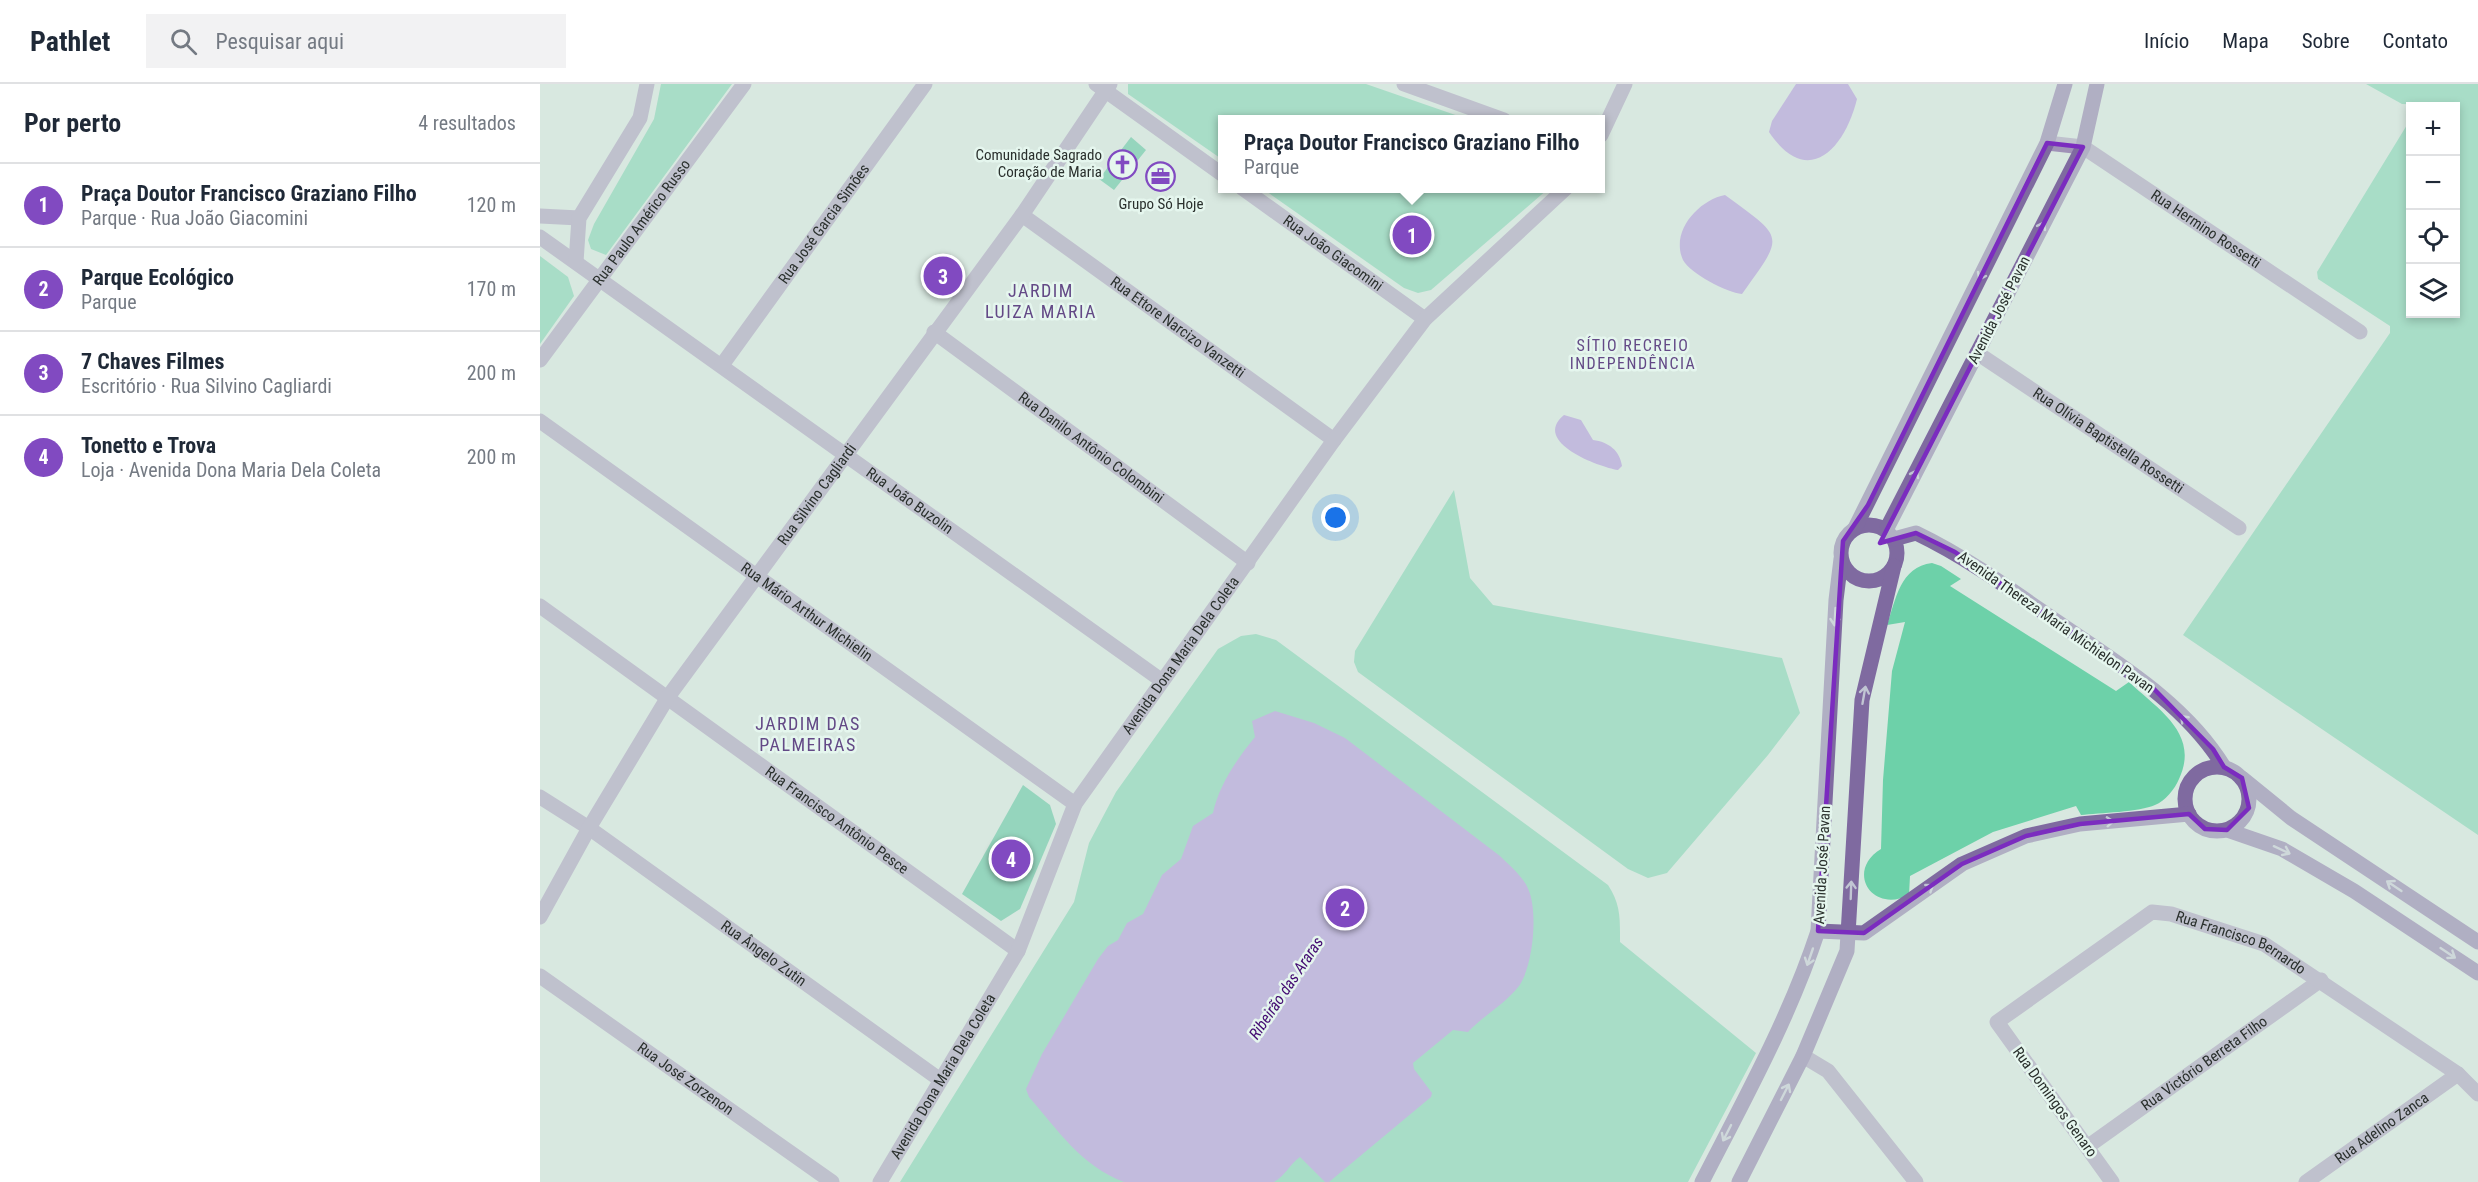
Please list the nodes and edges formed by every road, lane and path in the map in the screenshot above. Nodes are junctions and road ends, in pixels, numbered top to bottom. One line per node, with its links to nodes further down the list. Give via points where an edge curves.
1 (647, 84): 18 (street, via 640,118)
2 (744, 84): 21 (street, Rua Paulo Américo Russo)
3 (925, 84): 27 (street, Rua José Garcia Simões)
4 (1404, 84): 9 (street)
5 (1625, 84): 10 (street)
6 (2065, 84): 11 (street, Avenida José Pavan)
7 (2097, 84): 12 (street, Avenida José Pavan)
8 (1104, 86): 13 (street); 16 (street, Rua Silvino Cagliardi)
9 (1490, 115)
10 (1605, 126)
11 (2047, 143): 12 (street, Rua Hermino Rossetti); 31 (street, Avenida José Pavan, one-way to 31)
12 (2083, 147): 24 (street, Rua Hermino Rossetti); 25 (street, Avenida José Pavan, one-way to 12)
13 (1218, 171)
14 (1248, 193): 22 (street, Rua João Giacomini)
15 (1562, 193): 22 (street, Avenida Dona Maria Dela Coleta)
16 (1022, 215): 23 (street, Rua Silvino Cagliardi); 29 (street, Rua Ettore Narcizo Vanzetti)
17 (540, 216): 18 (street)
18 (579, 218): 20 (street)
19 (540, 237): 20 (street, Rua João Buzolin)
20 (576, 262): 21 (street, Rua João Buzolin)
21 (599, 279): 26 (street, Rua Paulo Américo Russo); 27 (street, Rua João Buzolin)
22 (1425, 319): 29 (street, Avenida Dona Maria Dela Coleta)
23 (934, 332): 30 (street, Rua Silvino Cagliardi); 35 (street, Rua Danilo Antônio Colombini)
24 (2360, 332)
25 (1977, 352): 32 (street, Rua Olívia Baptistella Rossetti); 33 (street, Avenida José Pavan, one-way to 25)
26 (540, 360)
27 (722, 365): 30 (street, Rua João Buzolin)
28 (540, 421): 37 (street, Rua Mário Arthur Michielin)
29 (1334, 440): 35 (street, Avenida Dona Maria Dela Coleta)
30 (844, 454): 37 (street, Rua Silvino Cagliardi); 39 (street, Rua João Buzolin)
31 (1855, 528): 33 (street, via 1871,525); 34 (street, via 1843,541)
32 (2239, 528)
33 (1890, 534): 36 (street, via 1897,548); 41 (street, Avenida Thereza Maria Michielon Pavan, one-way to 33, via 2214,749 2144,681 1955,552 1916,532)
34 (1841, 559): 36 (street, via 1852,575 1870,581 1888,574); 49 (street, Avenida José Pavan, one-way to 49)
35 (1248, 563): 39 (street, Avenida Dona Maria Dela Coleta)
36 (1894, 566): 50 (street, Avenida José Pavan, one-way to 36, via 1862,700)
37 (755, 576): 40 (street, Rua Silvino Cagliardi); 44 (street, Rua Mário Arthur Michielin)
38 (540, 606): 40 (street, Rua Francisco Antônio Pesce)
39 (1161, 680): 44 (street, Avenida Dona Maria Dela Coleta)
40 (668, 697): 46 (street, Rua Silvino Cagliardi); 52 (street, Rua Francisco Antônio Pesce)
41 (2224, 767): 42 (street); 45 (street, via 2214,766 2195,775 2185,794)
42 (2242, 778): 47 (street, via 2248,787 2249,808 2237,825); 51 (street, one-way to 42, via 2291,818)
43 (540, 797): 46 (street, Rua Ângelo Zutin)
44 (1075, 804): 52 (street, Avenida Dona Maria Dela Coleta)
45 (2188, 814): 47 (street, via 2205,829); 50 (street, one-way to 45, via 1864,933 1962,864 2026,836 2080,824)
46 (589, 828): 48 (street, Rua Silvino Cagliardi); 59 (street, Rua Ângelo Zutin)
47 (2227, 830): 53 (street, one-way to 53, via 2282,849 2355,891)
48 (540, 916)
49 (1818, 931): 50 (street); 65 (street, Avenida José Pavan, one-way to 65, via 1802,981)
50 (1850, 934): 57 (street, Avenida José Pavan, via 1847,951)
51 (2478, 942)
52 (1018, 951): 59 (street, Avenida Dona Maria Dela Coleta)
53 (2478, 973)
54 (540, 976): 63 (street, Rua José Zorzenon)
55 (2321, 980): 56 (street, Rua Francisco Bernardo, via 2264,944 2171,914 2152,912); 58 (street, Rua Francisco Bernardo); 61 (street, Rua Victório Berreta Filho)
56 (1997, 1022): 61 (street, Rua Domingos Genaro)
57 (1803, 1056): 62 (street, via 1828,1071); 66 (street, Avenida José Pavan, one-way to 57)
58 (2458, 1074): 60 (street, Rua Francisco Bernardo); 68 (street, Rua Adelino Zanca)
59 (939, 1079): 64 (street, Avenida Dona Maria Dela Coleta)
60 (2478, 1094)
61 (2087, 1147): 67 (street, Rua Domingos Genaro)
62 (1911, 1180)
63 (832, 1182)
64 (880, 1182)
65 (1702, 1182)
66 (1739, 1182)
67 (2112, 1182)
68 (2306, 1182)

